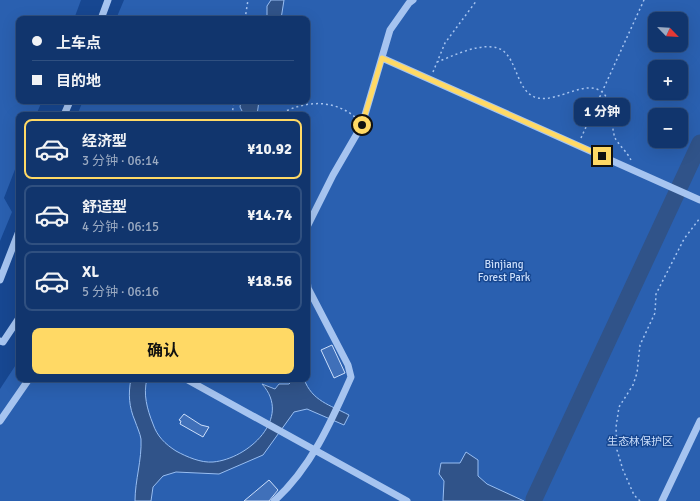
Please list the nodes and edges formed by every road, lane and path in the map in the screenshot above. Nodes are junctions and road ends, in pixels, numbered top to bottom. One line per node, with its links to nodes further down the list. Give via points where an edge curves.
1 (108, 0): 6 (street)
2 (248, 0): 7 (path)
3 (413, 0): 8 (street, via 390,30)
4 (477, 0): 9 (path, via 445,43)
5 (644, 0): 11 (path)
6 (102, 16)
7 (245, 16)
8 (382, 58): 10 (street); 15 (street)
9 (437, 62): 10 (path); 11 (path, via 480,48 494,47 507,53 525,89 538,98 556,97 589,86)
10 (430, 80): 16 (street)
11 (603, 92): 16 (path); 17 (path, via 607,98 616,139)
12 (308, 104): 14 (path)
13 (310, 104): 15 (path, via 346,109)
14 (283, 112)
15 (363, 124): 20 (street)
16 (578, 145): 17 (street)
17 (638, 172): 18 (street)
18 (700, 200)
19 (700, 218): 33 (path, via 684,239 656,294 656,313 640,345 637,373 633,385 619,407 616,427 617,450 622,470 634,495)
20 (310, 220)
21 (16, 239): 22 (street)
22 (0, 280)
23 (310, 292): 30 (street, via 348,364 351,377)
24 (16, 322): 25 (street, via 3,342)
25 (0, 340)
26 (27, 382): 29 (street)
27 (191, 382): 30 (street)
28 (700, 421): 34 (street)
29 (0, 422)
30 (315, 451): 31 (street, via 290,487); 32 (street)
31 (274, 501)
32 (407, 501)
33 (640, 501)
34 (662, 501)

